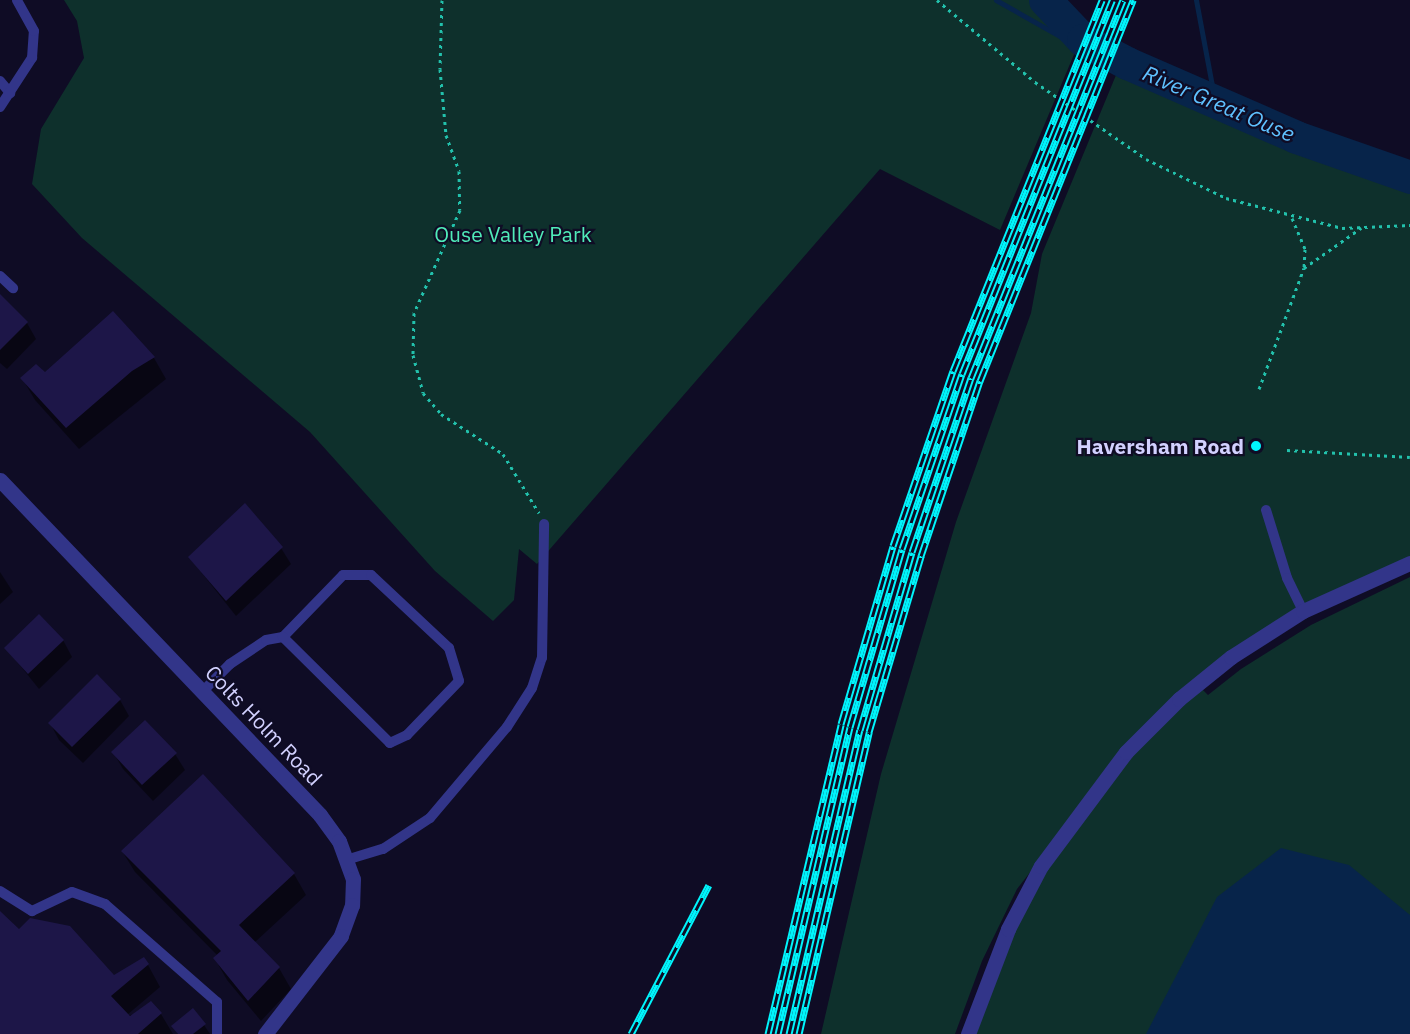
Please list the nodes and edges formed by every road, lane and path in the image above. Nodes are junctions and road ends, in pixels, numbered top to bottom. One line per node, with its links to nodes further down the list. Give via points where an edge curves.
1 (17, 0): 5 (lane, via 34,31 32,58)
2 (442, 0): 18 (path, via 440,69 446,135 459,171 460,210 414,313 413,355 423,393 441,414 504,454)
3 (937, 0): 7 (path, via 1035,82 1146,159 1226,198)
4 (0, 81): 5 (lane)
5 (9, 93): 6 (lane)
6 (0, 107)
7 (1291, 216): 9 (path, via 1342,228); 10 (path, via 1305,249)
8 (1410, 225): 9 (path)
9 (1362, 226): 10 (path)
10 (1304, 268): 13 (path)
11 (0, 276): 12 (lane)
12 (13, 288)
13 (1259, 389)
14 (1287, 450): 15 (path)
15 (1410, 457)
16 (0, 480): 22 (street, Colts Holm Road)
17 (1266, 510): 20 (lane, via 1279,556)
18 (544, 524): 23 (lane, via 542,658 532,688 507,727 430,818 383,849)
19 (1410, 563): 20 (street)
20 (1304, 611): 27 (street, via 1231,657 1179,699 1126,752 1077,813 1041,866 1008,929)
21 (283, 637): 21 (lane, via 390,743 407,735 459,681 449,648 371,575 343,575); 22 (lane, via 266,639 230,664)
22 (203, 692): 23 (street, Colts Holm Road, via 320,815 339,841)
23 (346, 860): 26 (street, Colts Holm Road, via 353,879 352,905 341,936)
24 (0, 891): 25 (lane, via 33,911 72,892 105,904 217,1002)
25 (217, 1034)
26 (265, 1034)
27 (968, 1034)

